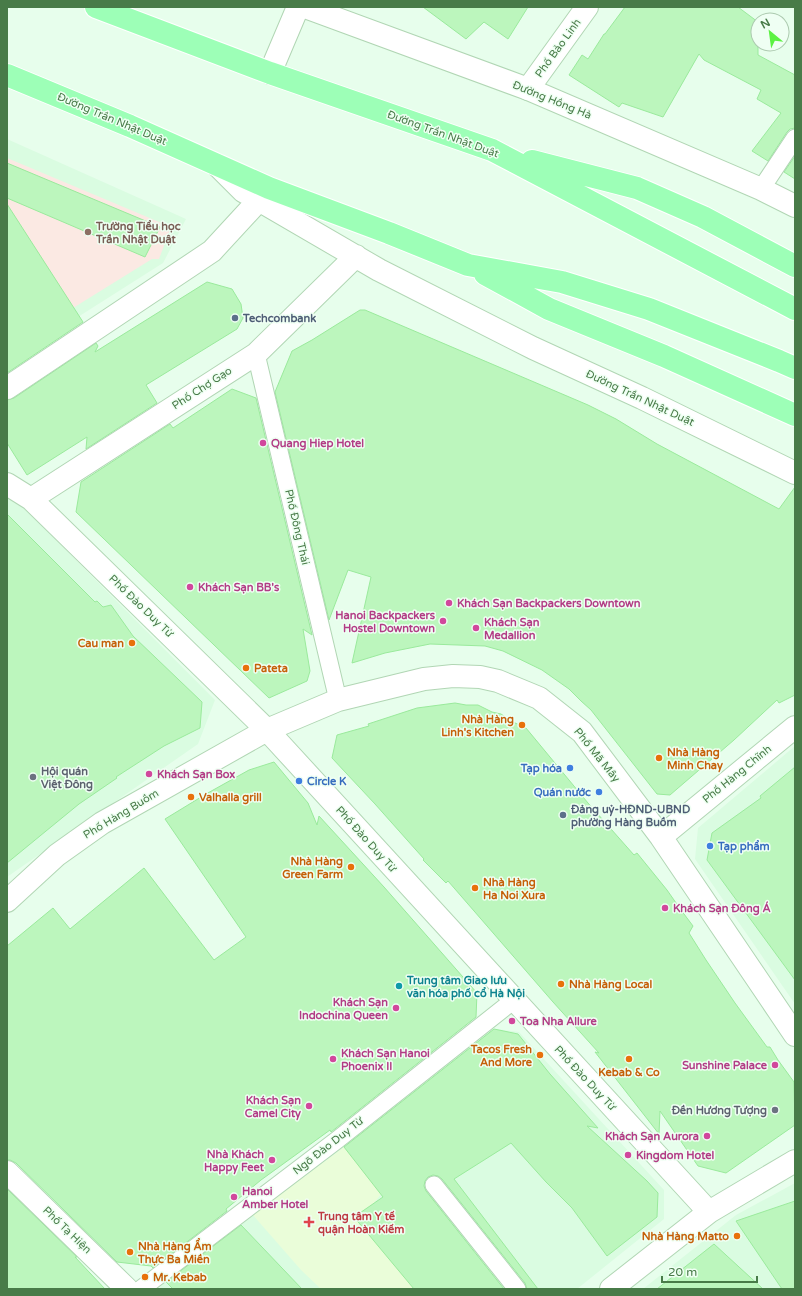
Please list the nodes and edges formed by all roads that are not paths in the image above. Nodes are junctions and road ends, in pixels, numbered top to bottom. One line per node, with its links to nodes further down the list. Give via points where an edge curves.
1 (96, 7): 5 (main road, Đường Trần Nhật Duật)
2 (298, 7): 5 (street)
3 (305, 7): 7 (street, Đường Hồng Hà)
4 (587, 7): 7 (street, Phố Bảo Linh)
5 (270, 73): 9 (main road, Đường Trần Nhật Duật)
6 (7, 74): 10 (main road, Đường Trần Nhật Duật)
7 (528, 89): 11 (street, Đường Hồng Hà)
8 (795, 138): 11 (lane)
9 (492, 150): 16 (main road, via 637,188 703,217); 17 (main road, Đường Trần Nhật Duật)
10 (217, 165): 12 (street, Đường Trần Nhật Duật, via 243,191); 15 (main road, Đường Trần Nhật Duật, via 269,188)
11 (761, 189): 13 (street, Đường Hồng Hà)
12 (259, 200): 14 (street, Đường Trần Nhật Duật); 20 (street, via 212,251)
13 (795, 206)
14 (356, 256): 18 (street, Phố Chợ Gạo); 22 (street, Đường Trần Nhật Duật, via 533,348)
15 (468, 265): 19 (main road, Đường Trần Nhật Duật, via 562,282 641,307); 21 (main road, via 549,309 664,356)
16 (795, 266)
17 (795, 309)
18 (256, 354): 24 (street, Phố Chợ Gạo); 25 (lane, Phố Đông Thái)
19 (795, 368)
20 (7, 388)
21 (795, 415)
22 (795, 473)
23 (7, 484): 24 (street, Phố Đào Duy Từ)
24 (31, 499): 27 (street, Phố Đào Duy Từ)
25 (338, 700): 27 (street, Phố Mã Mây); 28 (street, Phố Mã Mây, via 424,679 453,676 492,680 539,698 582,732)
26 (795, 727): 28 (street, Phố Hàng Chĩnh)
27 (267, 730): 29 (street, Phố Hàng Buồm, via 102,823 57,854); 30 (street, Phố Đào Duy Từ)
28 (661, 837): 31 (street, Phố Mã Mây)
29 (7, 900)
30 (514, 1000): 35 (street, Phố Đào Duy Từ); 37 (lane, Ngõ Đào Duy Từ, via 337,1140)
31 (795, 1035)
32 (795, 1161): 35 (street)
33 (7, 1172): 36 (street, Phố Tạ Hiện)
34 (434, 1185): 38 (lane)
35 (709, 1212): 39 (street)
36 (127, 1289)
37 (141, 1289)
38 (517, 1289)
39 (611, 1289)

